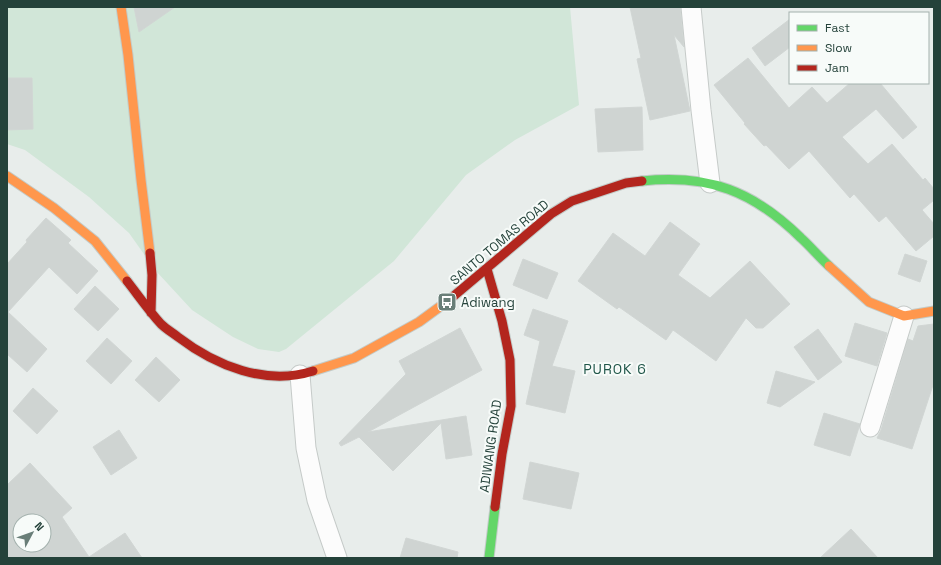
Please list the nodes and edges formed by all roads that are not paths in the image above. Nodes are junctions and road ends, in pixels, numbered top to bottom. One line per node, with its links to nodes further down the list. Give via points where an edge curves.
1 (121, 7): 7 (street, via 150,248)
2 (691, 7): 4 (street)
3 (7, 176): 7 (street, SANTO TOMAS ROAD, via 54,208 95,241)
4 (710, 182): 5 (street, SANTO TOMAS ROAD, via 661,179 626,183 600,190 572,201 551,214); 8 (street, SANTO TOMAS ROAD, via 752,200 786,225 869,302)
5 (487, 269): 9 (street, SANTO TOMAS ROAD, via 419,322 354,358); 12 (street, ADIWANG ROAD, via 510,360 511,406 502,454)
6 (934, 311): 8 (street)
7 (151, 313): 9 (street, SANTO TOMAS ROAD, via 162,325 191,347 218,362 257,374)
8 (904, 316): 10 (street)
9 (300, 375): 11 (street, via 307,456 317,500)
10 (870, 427)
11 (337, 558)
12 (489, 558)

